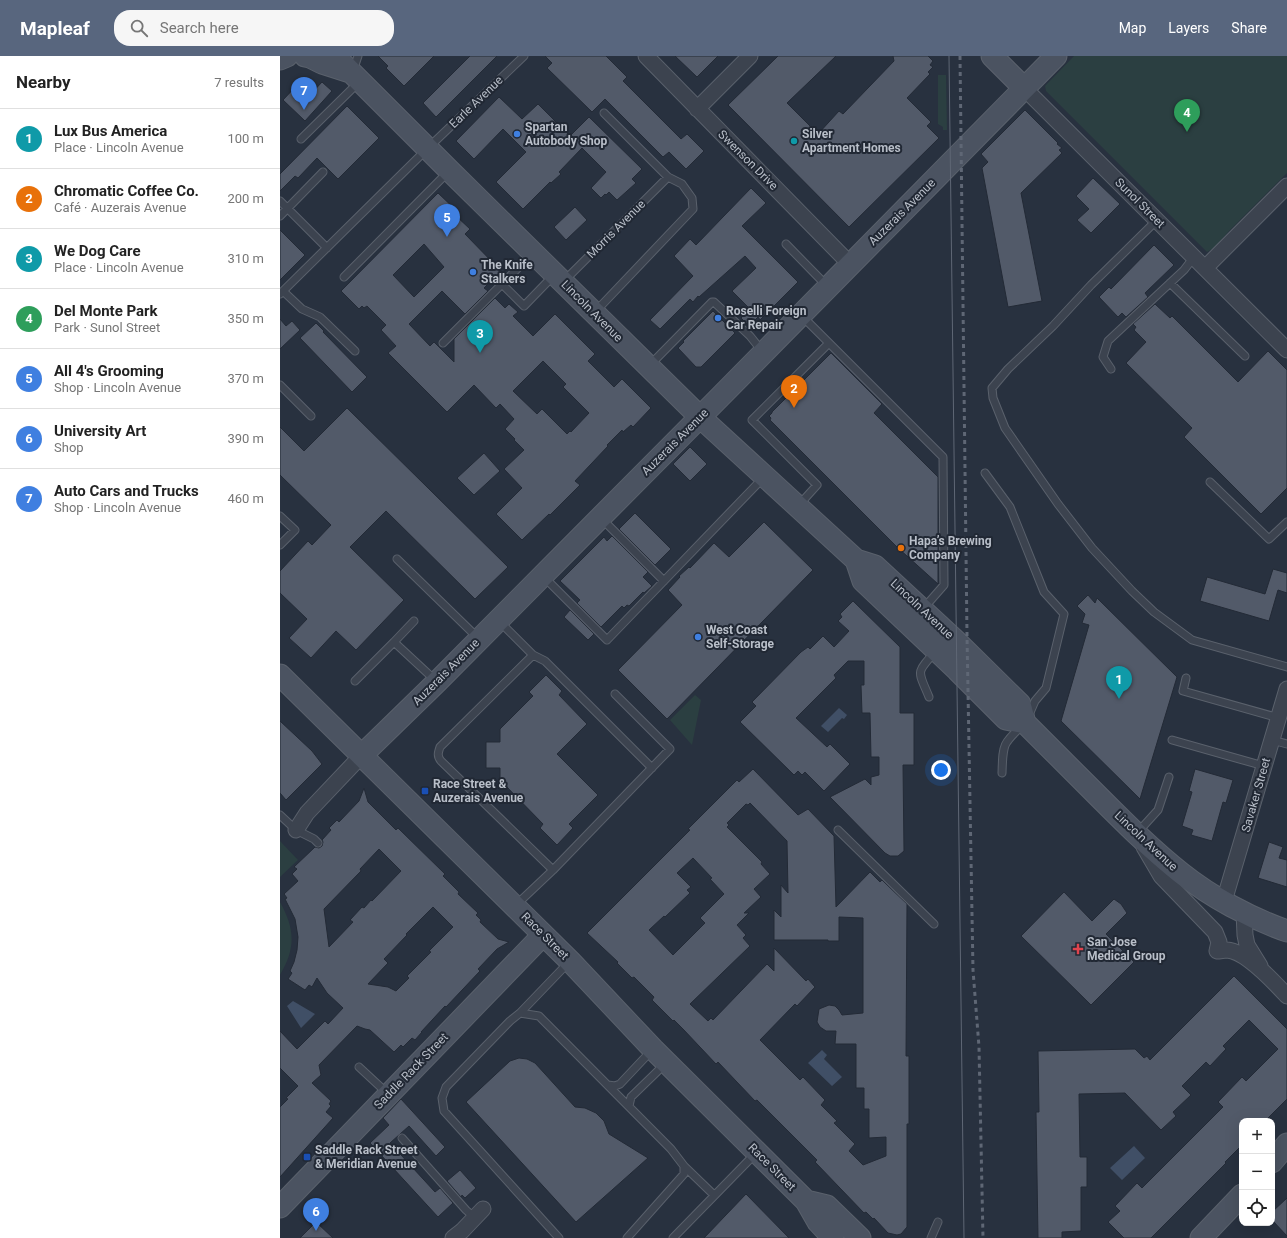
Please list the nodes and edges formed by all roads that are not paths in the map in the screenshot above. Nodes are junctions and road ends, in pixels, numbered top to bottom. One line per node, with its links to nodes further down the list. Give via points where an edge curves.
1 (287, 56): 9 (main road)
2 (304, 56): 10 (main road, via 322,63)
3 (335, 56): 10 (main road, Lincoln Avenue)
4 (524, 56): 15 (lane, Earle Avenue)
5 (646, 56): 12 (street, Swenson Drive)
6 (750, 56): 12 (street)
7 (992, 56): 11 (main road, Sunol Street)
8 (1056, 56): 11 (main road, Auzerais Avenue)
9 (280, 59)
10 (354, 66): 14 (lane); 15 (main road, Lincoln Avenue)
11 (1024, 88): 23 (street, Sunol Street); 28 (main road, Auzerais Avenue)
12 (698, 109): 28 (street, Swenson Drive)
13 (604, 113): 18 (lane)
14 (301, 140)
15 (428, 148): 16 (main road, Lincoln Avenue); 25 (lane, Earle Avenue)
16 (450, 171): 26 (main road, Lincoln Avenue); 30 (lane)
17 (323, 172): 21 (lane)
18 (668, 177): 31 (lane, Morris Avenue); 36 (lane, via 682,184 692,198 693,209)
19 (1287, 186): 29 (street)
20 (280, 201): 21 (lane)
21 (288, 208): 22 (lane); 25 (lane)
22 (280, 216)
23 (1157, 220): 27 (street, Sunol Street); 68 (lane, via 1008,369 992,388 994,398 1005,428 1058,504 1092,548 1154,612 1192,640)
24 (786, 244): 34 (lane)
25 (327, 248): 35 (lane, Earle Avenue)
26 (534, 253): 31 (main road, Lincoln Avenue); 33 (lane)
27 (1194, 257): 29 (street, Sunol Street); 32 (lane)
28 (850, 264): 34 (main road, Auzerais Avenue)
29 (1205, 268): 41 (street, Sunol Street)
30 (344, 277)
31 (559, 278): 33 (lane, Morris Avenue, via 524,306); 36 (main road, Lincoln Avenue)
32 (1170, 283): 43 (lane); 45 (lane, via 1108,341 1103,357)
33 (502, 284): 38 (lane)
34 (828, 287): 37 (main road, Auzerais Avenue)
35 (282, 293): 40 (lane, via 302,308 320,317)
36 (594, 313): 44 (main road, Lincoln Avenue)
37 (801, 314): 39 (lane); 42 (main road, Auzerais Avenue)
38 (443, 342)
39 (829, 343): 52 (lane, via 752,420 817,485); 61 (lane, via 943,457 944,585)
40 (355, 350)
41 (1287, 350)
42 (764, 352): 44 (lane, via 712,302); 48 (main road, Auzerais Avenue)
43 (1245, 356)
44 (648, 366): 48 (main road, Lincoln Avenue)
45 (1111, 369)
46 (280, 385): 47 (lane)
47 (311, 416)
48 (700, 417): 50 (main road, Lincoln Avenue); 54 (main road, Auzerais Avenue)
49 (985, 473): 77 (lane, via 1010,507 1044,592 1064,614 1046,688 1035,701)
50 (765, 477): 52 (main road, Lincoln Avenue); 60 (lane)
51 (1210, 482): 55 (lane, via 1269,539)
52 (797, 506): 58 (main road, Lincoln Avenue)
53 (280, 516): 56 (lane, via 295,530)
54 (600, 517): 59 (main road, Auzerais Avenue); 60 (lane)
55 (1287, 522)
56 (280, 545)
57 (397, 558): 64 (lane)
58 (856, 560): 61 (main road, Lincoln Avenue, via 875,566); 66 (main road, Lincoln Avenue, via 863,581)
59 (542, 576): 60 (lane, via 607,640); 62 (main road, Auzerais Avenue)
60 (664, 580)
61 (923, 610): 77 (main road, Lincoln Avenue, via 1020,704)
62 (498, 620): 64 (main road, Auzerais Avenue); 67 (lane)
63 (414, 621): 65 (lane)
64 (479, 639): 72 (main road, Auzerais Avenue)
65 (394, 642): 71 (lane); 72 (lane)
66 (937, 650): 75 (lane, via 920,670 920,677); 77 (main road, Lincoln Avenue, via 1006,719)
67 (533, 655): 83 (lane, via 545,661); 91 (lane, via 440,747 438,757)
68 (1287, 667)
69 (280, 675): 81 (main road, Race Street)
70 (1186, 678): 76 (lane, via 1183,691)
71 (355, 681)
72 (437, 682): 81 (main road, Auzerais Avenue)
73 (1287, 689): 76 (street, Savaker Street)
74 (615, 694): 83 (lane, via 670,749)
75 (929, 697)
76 (1279, 718): 79 (street, Savaker Street)
77 (1025, 723): 84 (lane, via 1004,745); 89 (main road, Lincoln Avenue)
78 (1172, 740): 82 (lane)
79 (1272, 740): 80 (lane); 82 (street, Savaker Street)
80 (1287, 744)
81 (362, 755): 87 (street, Auzerais Avenue, via 306,813); 93 (main road, Race Street)
82 (1264, 766): 92 (street, Savaker Street)
83 (652, 768): 91 (lane)
84 (1002, 773)
85 (1169, 777): 89 (lane, via 1158,810)
86 (280, 815): 87 (lane)
87 (296, 830): 90 (lane)
88 (838, 830): 95 (lane)
89 (1136, 834): 92 (main road, Lincoln Avenue, via 1180,873); 99 (street, via 1161,876 1215,932 1219,942 1217,951 1237,953)
90 (318, 843)
91 (553, 870): 93 (lane)
92 (1224, 901): 94 (main road, Lincoln Avenue)
93 (514, 906): 97 (main road, Race Street)
94 (1244, 912): 96 (main road, Lincoln Avenue); 99 (street, via 1247,945)
95 (934, 924)
96 (1287, 931)
97 (543, 935): 98 (main road, Race Street); 105 (main road, Saddle Rack Street)
98 (570, 961): 101 (lane); 102 (main road, Race Street)
99 (1262, 970): 100 (street)
100 (1287, 996)
101 (520, 1013): 104 (lane, via 540,1016); 119 (lane, via 446,1087 442,1098 444,1111)
102 (660, 1056): 104 (lane, via 620,1084); 106 (lane, via 632,1097); 109 (main road, Race Street)
103 (359, 1067): 105 (lane)
104 (608, 1085): 106 (lane)
105 (389, 1095): 115 (main road, Saddle Rack Street)
106 (629, 1106): 111 (lane)
107 (402, 1138): 116 (lane, via 466,1210)
108 (1287, 1144): 110 (main road)
109 (757, 1152): 112 (lane); 114 (main road, Race Street)
110 (1275, 1158)
111 (684, 1166): 112 (lane); 120 (lane, via 684,1174)
112 (714, 1195): 121 (lane)
113 (1239, 1198): 125 (main road)
114 (806, 1201): 122 (main road, Race Street, via 818,1222); 123 (main road, Race Street, via 827,1206)
115 (280, 1207)
116 (479, 1214): 118 (street)
117 (938, 1222): 124 (lane)
118 (453, 1238)
119 (559, 1238)
120 (627, 1238)
121 (672, 1238)
122 (833, 1238)
123 (860, 1238)
124 (931, 1238)
125 (1200, 1238)

